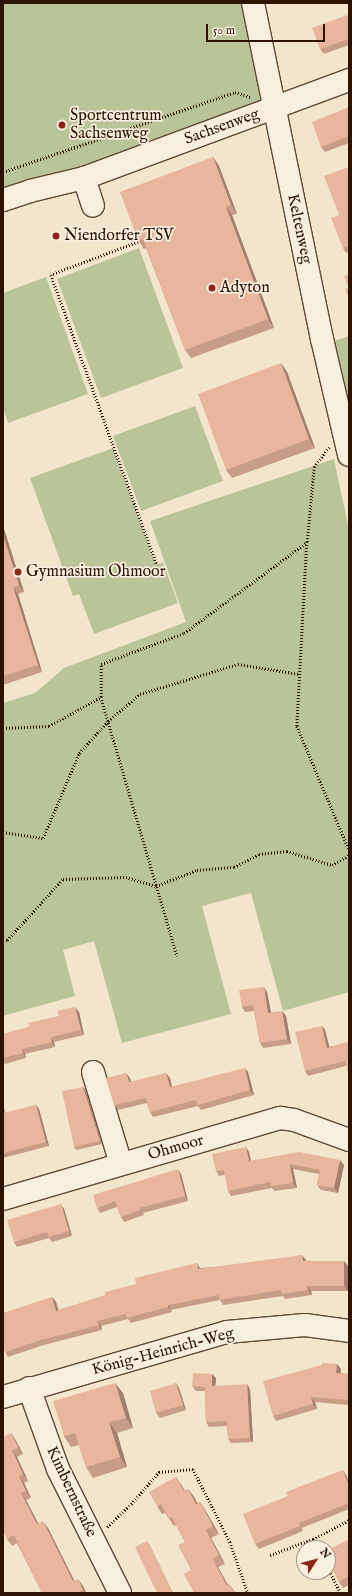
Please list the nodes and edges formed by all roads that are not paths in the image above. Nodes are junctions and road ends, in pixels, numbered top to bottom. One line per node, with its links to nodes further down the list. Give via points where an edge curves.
1 (253, 3): 3 (street, Keltenweg)
2 (349, 80): 3 (street, Sachsenweg)
3 (274, 107): 4 (street, Sachsenweg); 7 (street, Keltenweg)
4 (84, 178): 5 (street, Sachsenweg); 6 (street)
5 (3, 200)
6 (93, 206)
7 (349, 455)
8 (93, 1072): 10 (street)
9 (349, 1140): 10 (street, Ohmoor, via 294,1120 280,1118)
10 (122, 1164): 11 (street, Ohmoor)
11 (3, 1199)
12 (349, 1331): 13 (street, König-Heinrich-Weg, via 305,1325 227,1332)
13 (29, 1388): 14 (street, König-Heinrich-Weg); 15 (street, Kimbernstraße, via 58,1469)
14 (3, 1397)
15 (120, 1593)

